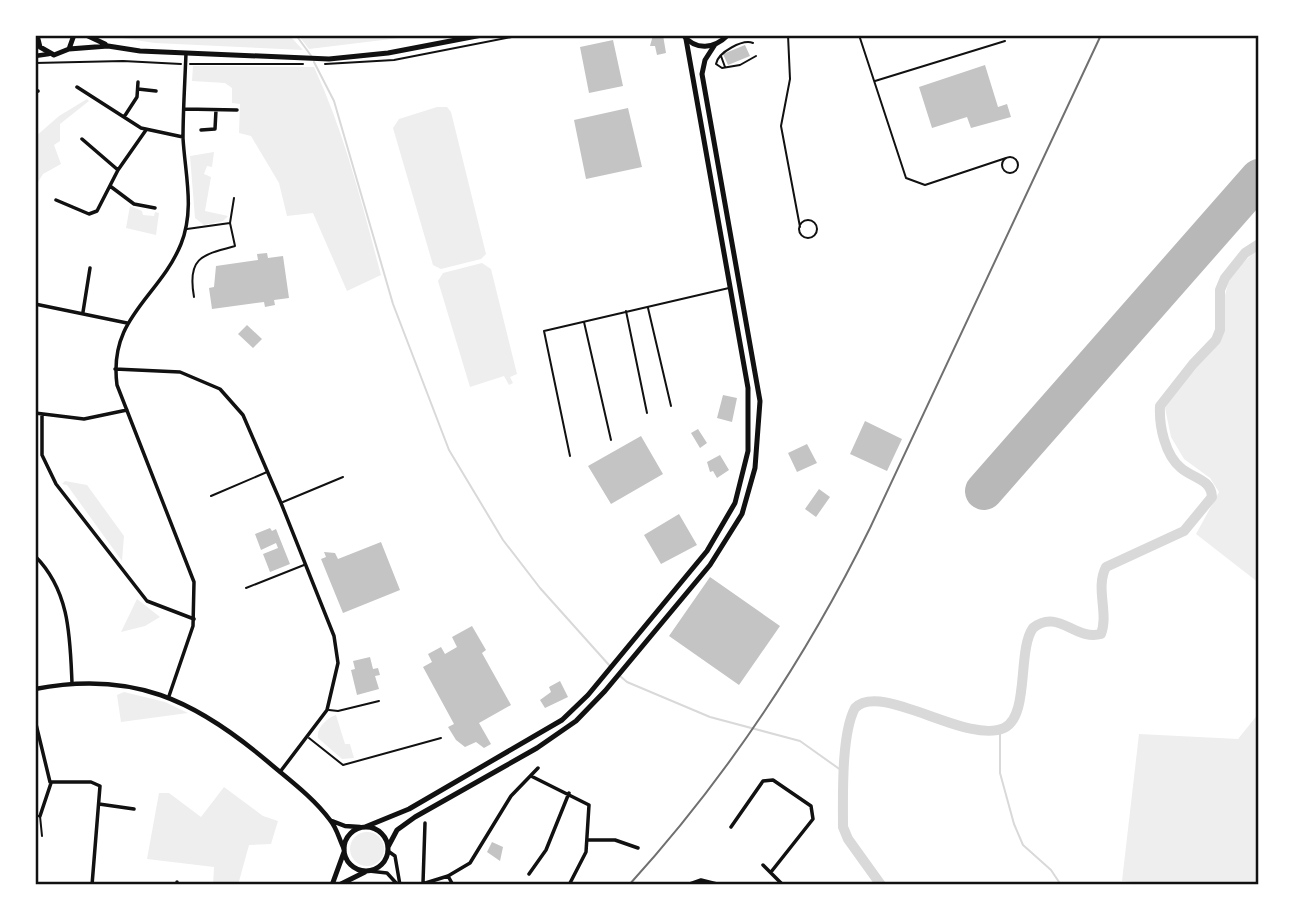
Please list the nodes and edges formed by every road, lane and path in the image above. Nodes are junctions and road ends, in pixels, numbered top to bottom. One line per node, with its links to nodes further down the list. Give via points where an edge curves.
1 (74, 35): 14 (main road)
2 (86, 35): 12 (main road)
3 (482, 35): 21 (main road)
4 (522, 35): 21 (path, via 394,60 326,66)
5 (729, 35): 13 (main road)
6 (788, 35): 45 (lane, via 790,79 781,126)
7 (859, 35): 26 (lane)
8 (36, 37): 16 (main road)
9 (684, 37): 13 (main road, via 699,46); 48 (main road)
10 (1004, 41): 26 (lane)
11 (753, 43): 17 (lane, via 741,42)
12 (108, 46): 14 (main road); 15 (main road)
13 (714, 46): 95 (main road, via 702,74 757,377 758,448 747,500 710,565 613,681 561,733 415,817 397,830)
14 (69, 49): 16 (main road)
15 (186, 53): 20 (main road); 23 (street)
16 (49, 54): 18 (street)
17 (720, 54): 24 (lane); 24 (lane, via 716,64)
18 (35, 56)
19 (755, 56): 24 (lane)
20 (303, 61): 21 (main road); 23 (path, via 302,65)
21 (325, 61)
22 (35, 62): 23 (path)
23 (186, 64): 30 (street)
24 (726, 68)
25 (138, 82): 28 (street)
26 (874, 82): 38 (lane, via 901,170 912,182 933,183)
27 (77, 88): 33 (street)
28 (138, 89): 29 (street); 33 (street)
29 (156, 91)
30 (184, 109): 31 (street); 36 (street)
31 (216, 110): 32 (street); 35 (street, via 215,129)
32 (237, 110)
33 (124, 117): 34 (street)
34 (146, 130): 36 (street); 39 (street)
35 (201, 130)
36 (183, 137): 46 (street, via 189,198)
37 (82, 139): 39 (street)
38 (1006, 158): 38 (lane, via 1017,161 1014,172 1003,169)
39 (118, 170): 40 (street)
40 (110, 186): 42 (street, via 101,208 93,213); 43 (street, via 134,204)
41 (234, 198): 44 (lane)
42 (55, 200)
43 (155, 208)
44 (230, 223): 46 (lane); 49 (lane, via 235,246 203,256 195,264)
45 (800, 227): 45 (lane, via 809,220 817,229 808,237)
46 (186, 229): 55 (street, via 176,255)
47 (90, 268): 53 (street)
48 (730, 287): 51 (lane); 90 (main road, via 749,404 748,451 729,517 709,548 571,712 543,734 409,809)
49 (194, 297)
50 (35, 304): 53 (street)
51 (648, 307): 52 (lane); 57 (lane)
52 (626, 312): 54 (lane); 60 (lane)
53 (83, 313): 55 (street)
54 (583, 321): 62 (lane); 63 (lane, via 544,331)
55 (127, 323): 56 (street, via 117,346)
56 (115, 369): 58 (street); 64 (street, via 180,372 216,387 243,415)
57 (671, 406)
58 (127, 410): 61 (street, via 91,419); 71 (street, via 187,560 194,582)
59 (35, 413): 61 (street)
60 (647, 413)
61 (42, 414): 71 (street, via 45,464 69,502 147,601)
62 (611, 440)
63 (570, 456)
64 (267, 472): 66 (lane); 67 (street)
65 (343, 477): 67 (lane)
66 (211, 496)
67 (281, 503): 69 (street)
68 (35, 556): 72 (street, via 54,581 66,609)
69 (305, 564): 70 (lane); 76 (street, via 337,650)
70 (246, 588)
71 (194, 619): 74 (street)
72 (72, 683): 73 (street); 74 (street, via 115,685)
73 (35, 689)
74 (169, 696): 81 (street, via 226,728)
75 (379, 701): 76 (lane)
76 (327, 710): 78 (street)
77 (35, 720): 83 (street)
78 (309, 737): 79 (lane, via 343,765); 81 (street)
79 (441, 738)
80 (538, 768): 82 (street)
81 (280, 772): 88 (street)
82 (531, 776): 84 (street); 101 (street, via 511,796 470,863)
83 (51, 783): 85 (street, via 95,782 100,786); 87 (street)
84 (569, 793): 93 (street, via 589,805); 100 (street, via 546,850)
85 (99, 804): 86 (street); 103 (street)
86 (134, 809)
87 (37, 816): 92 (lane)
88 (331, 820): 90 (street, via 345,827); 96 (street)
89 (425, 822): 102 (street)
90 (363, 827): 95 (main road, via 381,832); 96 (main road, via 347,837)
91 (730, 827): 99 (street, via 763,781 773,780 811,806 813,818)
92 (42, 836)
93 (588, 840): 94 (street, via 615,840); 108 (street)
94 (638, 848)
95 (388, 849): 98 (main road, via 382,864); 106 (street, via 395,856)
96 (344, 850): 98 (main road, via 355,868); 104 (main road)
97 (763, 865): 99 (street)
98 (368, 871): 105 (main road); 106 (street, via 387,873)
99 (771, 872): 111 (street)
100 (529, 874)
101 (448, 876): 102 (street); 107 (street)
102 (421, 884)
103 (92, 885)
104 (332, 885)
105 (339, 885)
106 (399, 885)
107 (453, 885)
108 (569, 885)
109 (687, 885): 110 (street, via 701,880)
110 (721, 885)
111 (783, 885)

